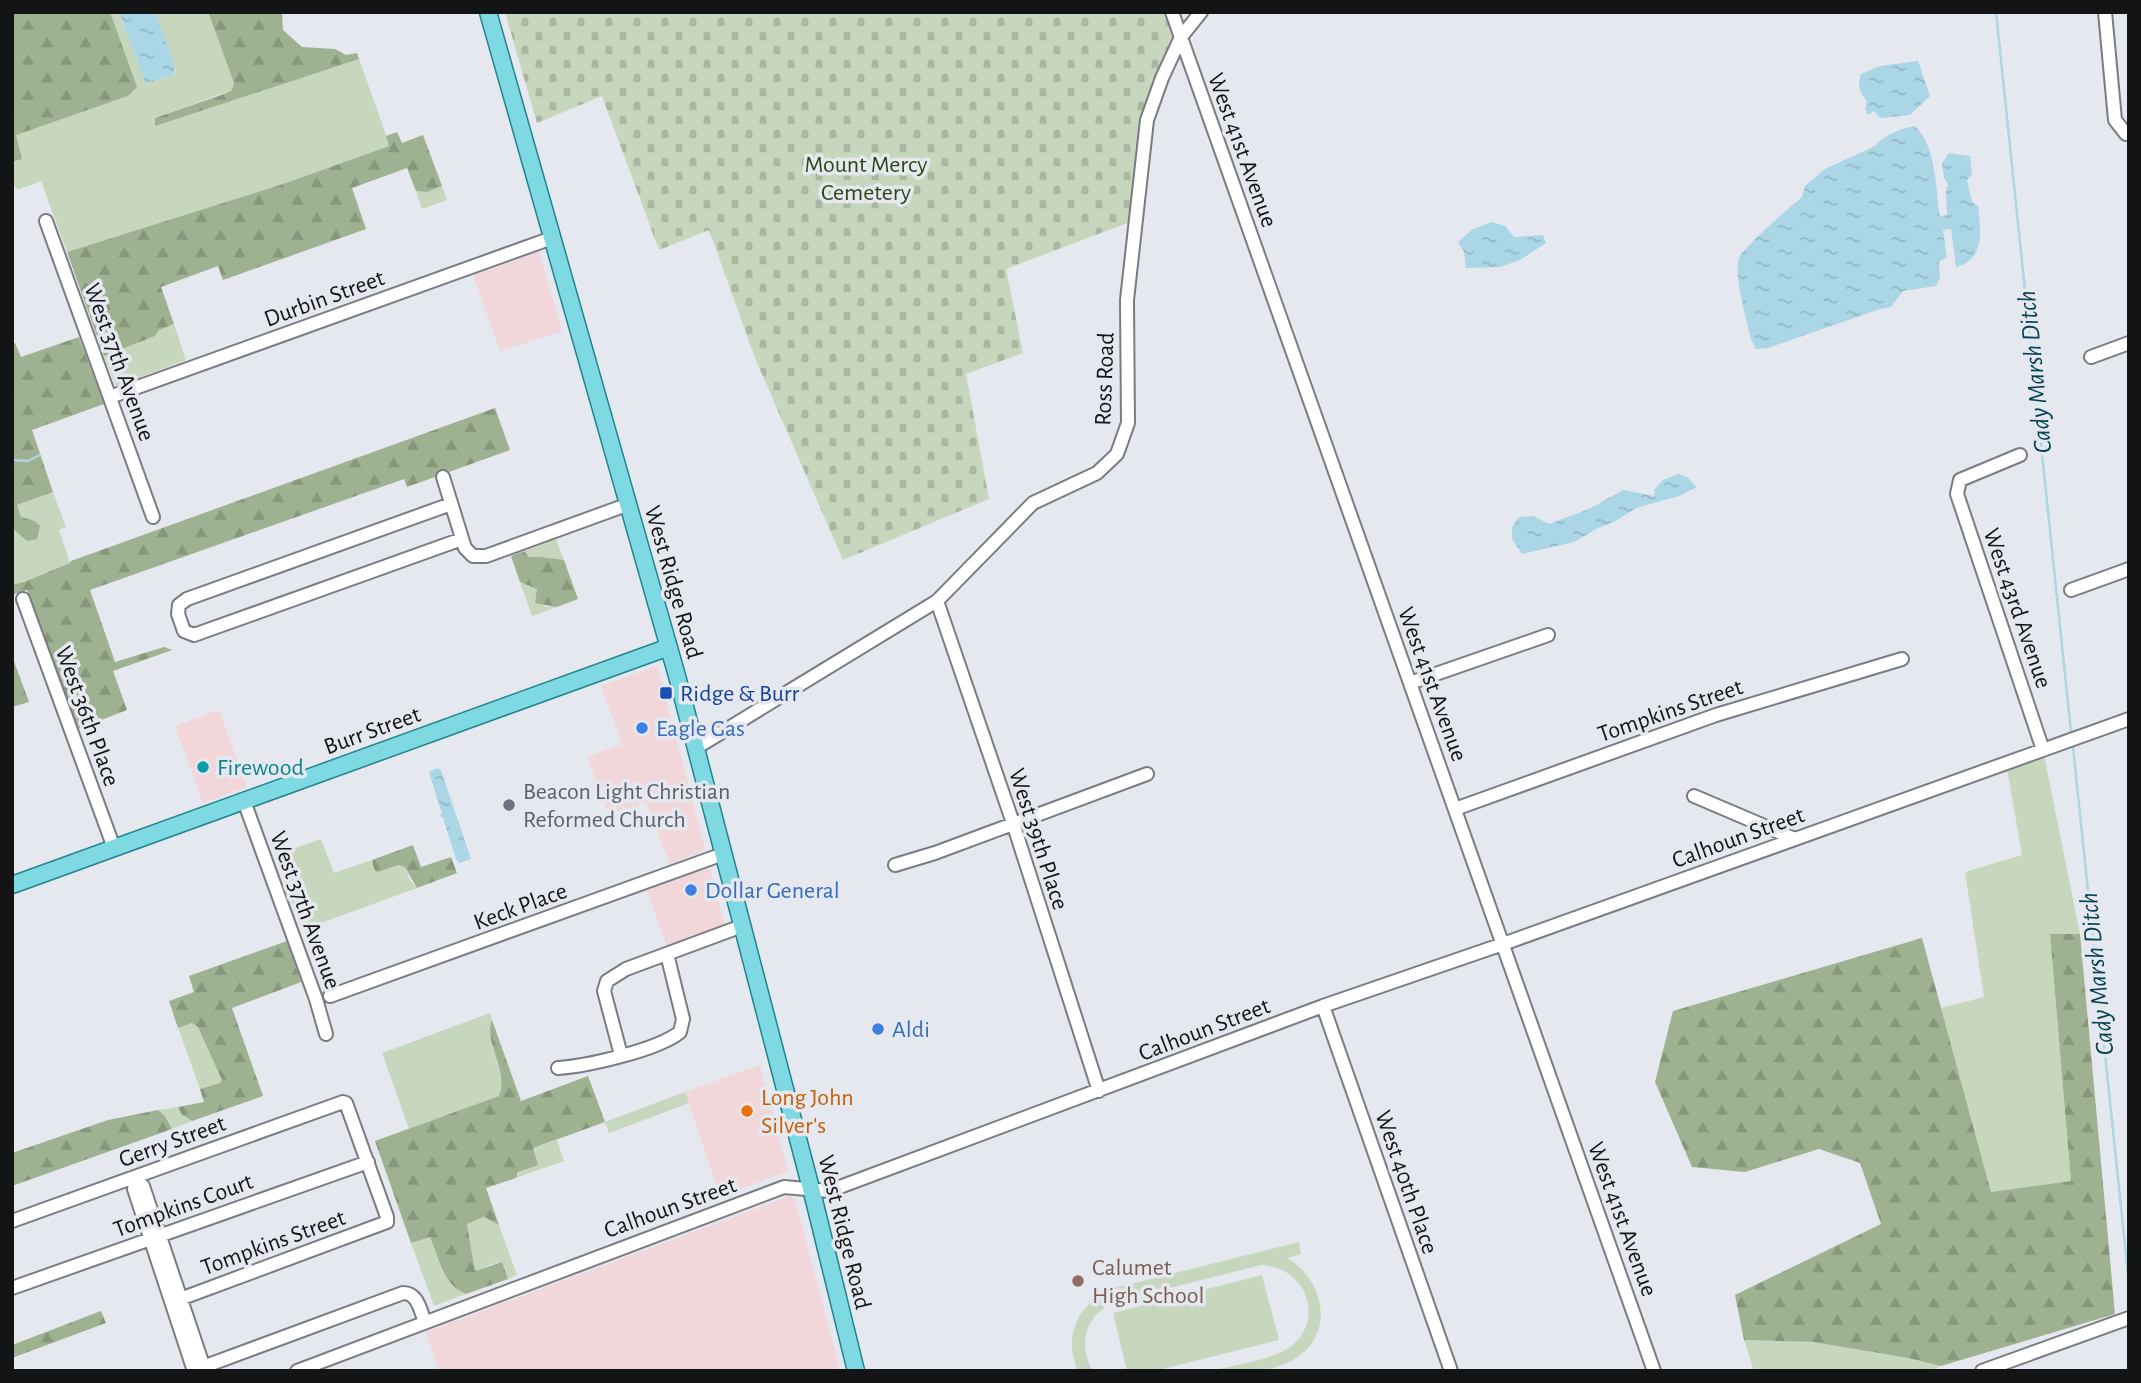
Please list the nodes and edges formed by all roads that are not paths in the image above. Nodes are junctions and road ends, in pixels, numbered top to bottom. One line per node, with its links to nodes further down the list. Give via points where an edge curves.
1 (488, 12): 8 (main road, West Ridge Road)
2 (1172, 12): 5 (street, West 41st Avenue)
3 (1201, 12): 5 (street, Ross Road)
4 (2105, 12): 6 (street, via 2115,120)
5 (1181, 37): 21 (street, Ross Road, via 1147,120 1128,300 1128,423 1117,454 1097,473 1033,503); 25 (street, West 41st Avenue)
6 (2127, 133)
7 (46, 221): 11 (street, West 37th Avenue)
8 (552, 238): 11 (street, Durbin Street); 14 (main road, West Ridge Road)
9 (2129, 343): 10 (street)
10 (2091, 357)
11 (110, 397): 16 (street, West 37th Avenue)
12 (2020, 455): 28 (street, West 43rd Avenue, via 1961,480 1957,494)
13 (443, 477): 15 (street)
14 (629, 503): 17 (street, via 483,557 470,554); 23 (main road, West Ridge Road)
15 (451, 504): 17 (street); 17 (street, via 190,598 179,606 178,616 184,631 194,635)
16 (153, 516)
17 (462, 539)
18 (2129, 569): 19 (street)
19 (2071, 590)
20 (23, 599): 35 (street, West 36th Place)
21 (937, 601): 27 (street, Ross Road); 33 (street, West 39th Place)
22 (1548, 635): 25 (street)
23 (669, 647): 27 (main road, West Ridge Road); 31 (main road, Burr Street)
24 (1902, 659): 32 (street, Tompkins Street, via 1716,715)
25 (1410, 683): 32 (street, West 41st Avenue)
26 (2129, 719): 28 (street, Calhoun Street)
27 (696, 748): 36 (main road, West Ridge Road)
28 (2043, 750): 34 (street, Calhoun Street)
29 (1147, 774): 33 (street)
30 (1694, 796): 34 (street)
31 (244, 801): 35 (main road, Burr Street); 44 (street, West 37th Avenue)
32 (1455, 809): 40 (street, West 41st Avenue)
33 (1013, 823): 37 (street); 47 (street, West 39th Place)
34 (1795, 839): 40 (street, Calhoun Street)
35 (114, 848): 38 (main road, Burr Street)
36 (723, 854): 39 (main road, West Ridge Road); 42 (street, Keck Place)
37 (895, 865)
38 (12, 885)
39 (742, 926): 41 (street); 50 (main road, West Ridge Road)
40 (1503, 944): 43 (street, Calhoun Street); 61 (street, West 41st Avenue)
41 (667, 954): 45 (street, via 622,971 604,984); 45 (street, via 682,1029 666,1040)
42 (330, 996)
43 (1323, 1006): 47 (street, Calhoun Street); 60 (street, West 40th Place)
44 (326, 1034)
45 (621, 1055): 46 (street)
46 (558, 1068)
47 (1099, 1091): 50 (street, Calhoun Street, via 828,1191)
48 (368, 1162): 49 (street, Gerry Street, via 343,1102); 52 (street, Tompkins Court); 54 (street, Tompkins Street, via 387,1220)
49 (135, 1179): 51 (street, Gerry Street); 52 (street, via 134,1189)
50 (811, 1189): 56 (street, Calhoun Street, via 784,1187); 59 (main road, West Ridge Road)
51 (12, 1222)
52 (155, 1237): 53 (street, Tompkins Court); 54 (street)
53 (12, 1288)
54 (176, 1300): 57 (street)
55 (2129, 1318): 62 (street)
56 (425, 1322): 57 (street, via 410,1293 400,1294); 58 (street, Calhoun Street)
57 (201, 1369)
58 (297, 1371)
59 (856, 1371)
60 (1451, 1371)
61 (1654, 1371)
62 (1982, 1371)

